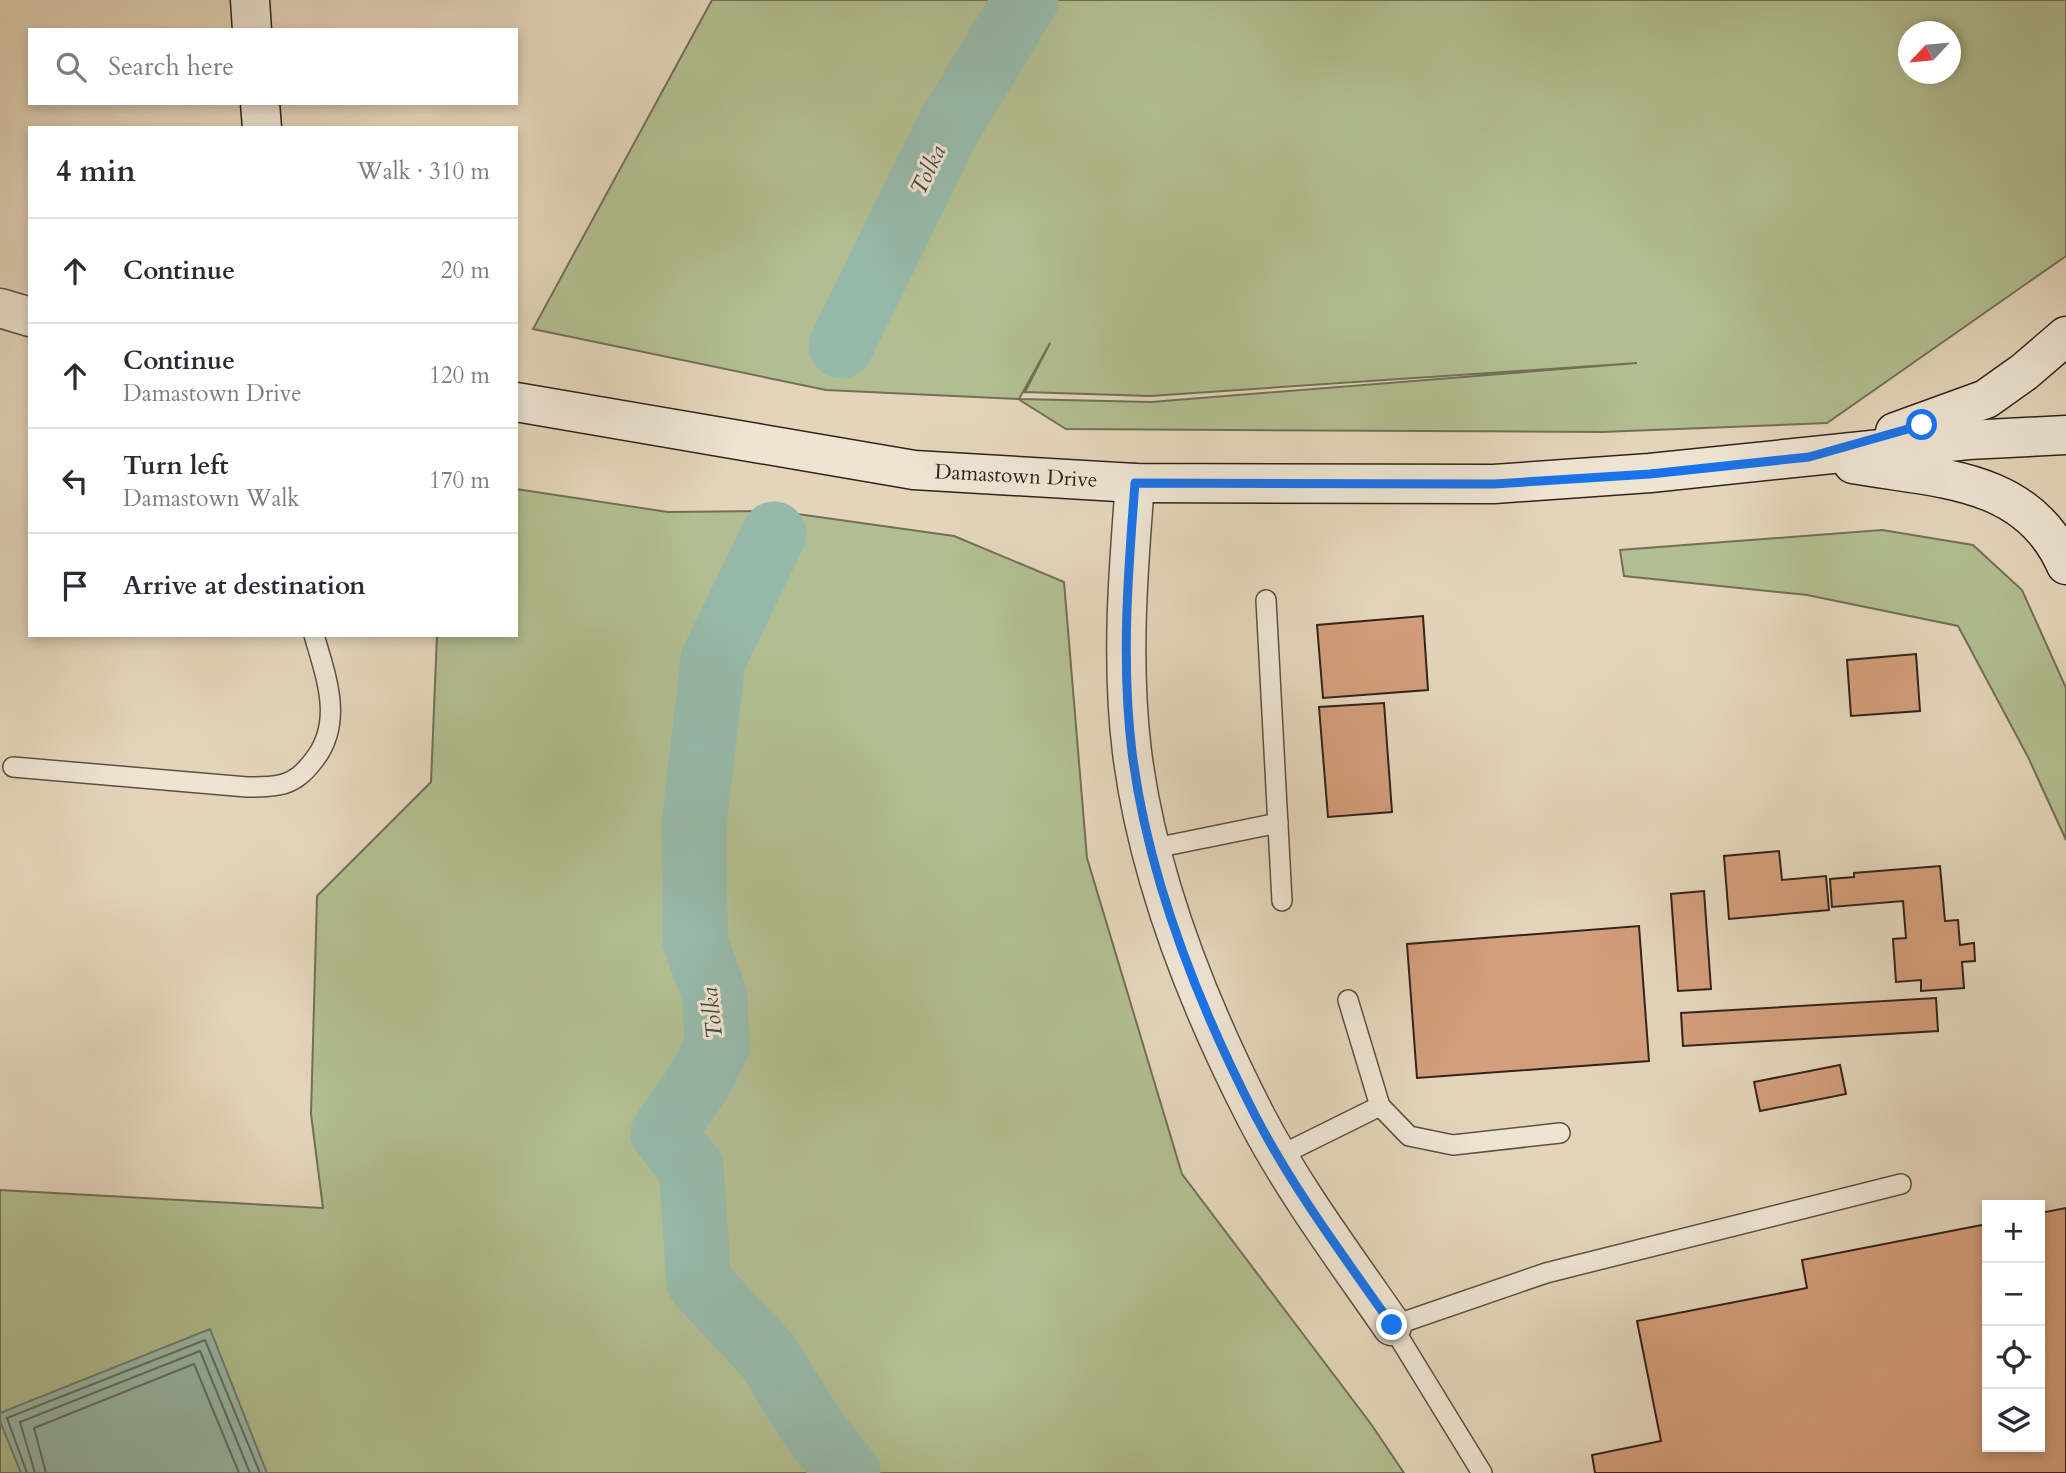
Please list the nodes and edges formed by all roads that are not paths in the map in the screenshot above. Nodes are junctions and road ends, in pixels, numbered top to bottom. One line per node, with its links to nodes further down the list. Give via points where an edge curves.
1 (250, 0): 2 (street)
2 (253, 28)
3 (260, 105): 4 (street)
4 (262, 126)
5 (0, 307): 6 (street)
6 (28, 316)
7 (2066, 336): 10 (street, via 1986,399 1922,425)
8 (518, 401): 11 (street, Damastown Drive, via 914,470)
9 (2066, 435): 10 (street, Damastown Drive)
10 (1809, 457): 11 (street, Damastown Drive, via 1494,484); 12 (street, via 1986,488 2017,503 2044,528)
11 (1135, 483): 17 (street, via 1127,634 1132,752)
12 (2066, 565)
13 (1266, 600): 16 (lane)
14 (315, 637): 15 (lane, via 330,689 332,717 324,748 303,774 281,785 247,787)
15 (13, 767)
16 (1278, 823): 17 (lane); 18 (lane)
17 (1150, 849): 22 (street, via 1176,932 1221,1040)
18 (1282, 901)
19 (1348, 1000): 20 (lane)
20 (1380, 1106): 21 (lane, via 1409,1136 1453,1145); 22 (lane)
21 (1560, 1133)
22 (1279, 1156): 24 (street)
23 (1901, 1184): 24 (lane, via 1546,1273)
24 (1392, 1325): 25 (lane)
25 (1482, 1473)

